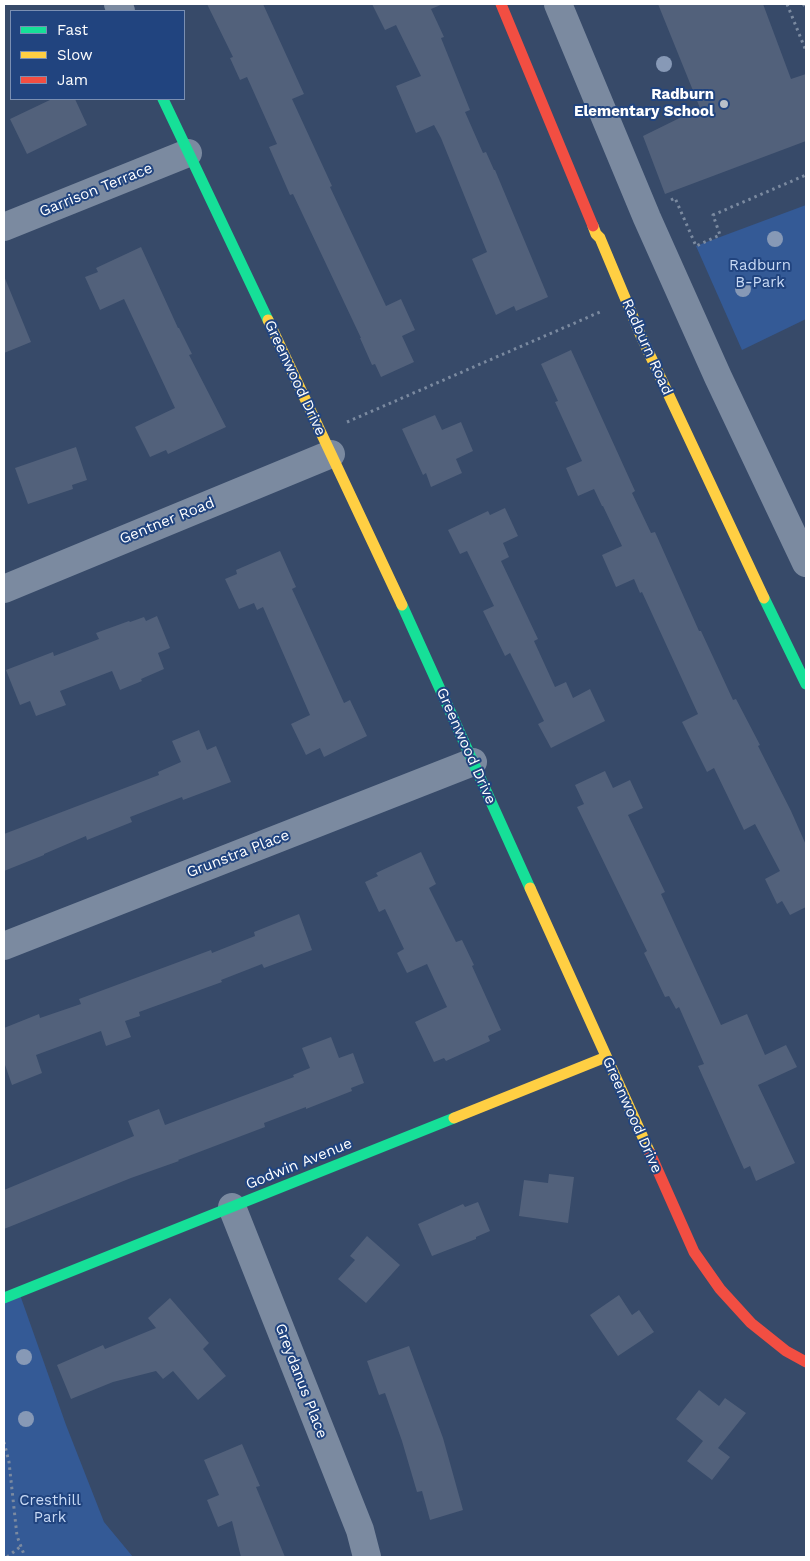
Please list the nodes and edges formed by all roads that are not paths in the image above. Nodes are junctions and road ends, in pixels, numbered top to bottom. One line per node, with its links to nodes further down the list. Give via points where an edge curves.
1 (501, 4): 9 (street, Radburn Road, via 626,301)
2 (558, 4): 7 (street, via 645,213)
3 (163, 100): 4 (street, Greenwood Drive)
4 (188, 152): 5 (street, Garrison Terrace); 6 (street, Greenwood Drive)
5 (4, 227)
6 (331, 454): 8 (street, Gentner Road); 10 (street, Greenwood Drive)
7 (806, 563)
8 (4, 589)
9 (806, 684)
10 (473, 762): 11 (street, Grunstra Place); 12 (street, Greenwood Drive)
11 (4, 946)
12 (606, 1057): 13 (street, Godwin Avenue); 15 (street, Greenwood Drive, via 694,1252 750,1323)
13 (232, 1206): 14 (street, Godwin Avenue); 16 (street, Greydanus Place, via 360,1530)
14 (4, 1298)
15 (806, 1362)
16 (367, 1557)

